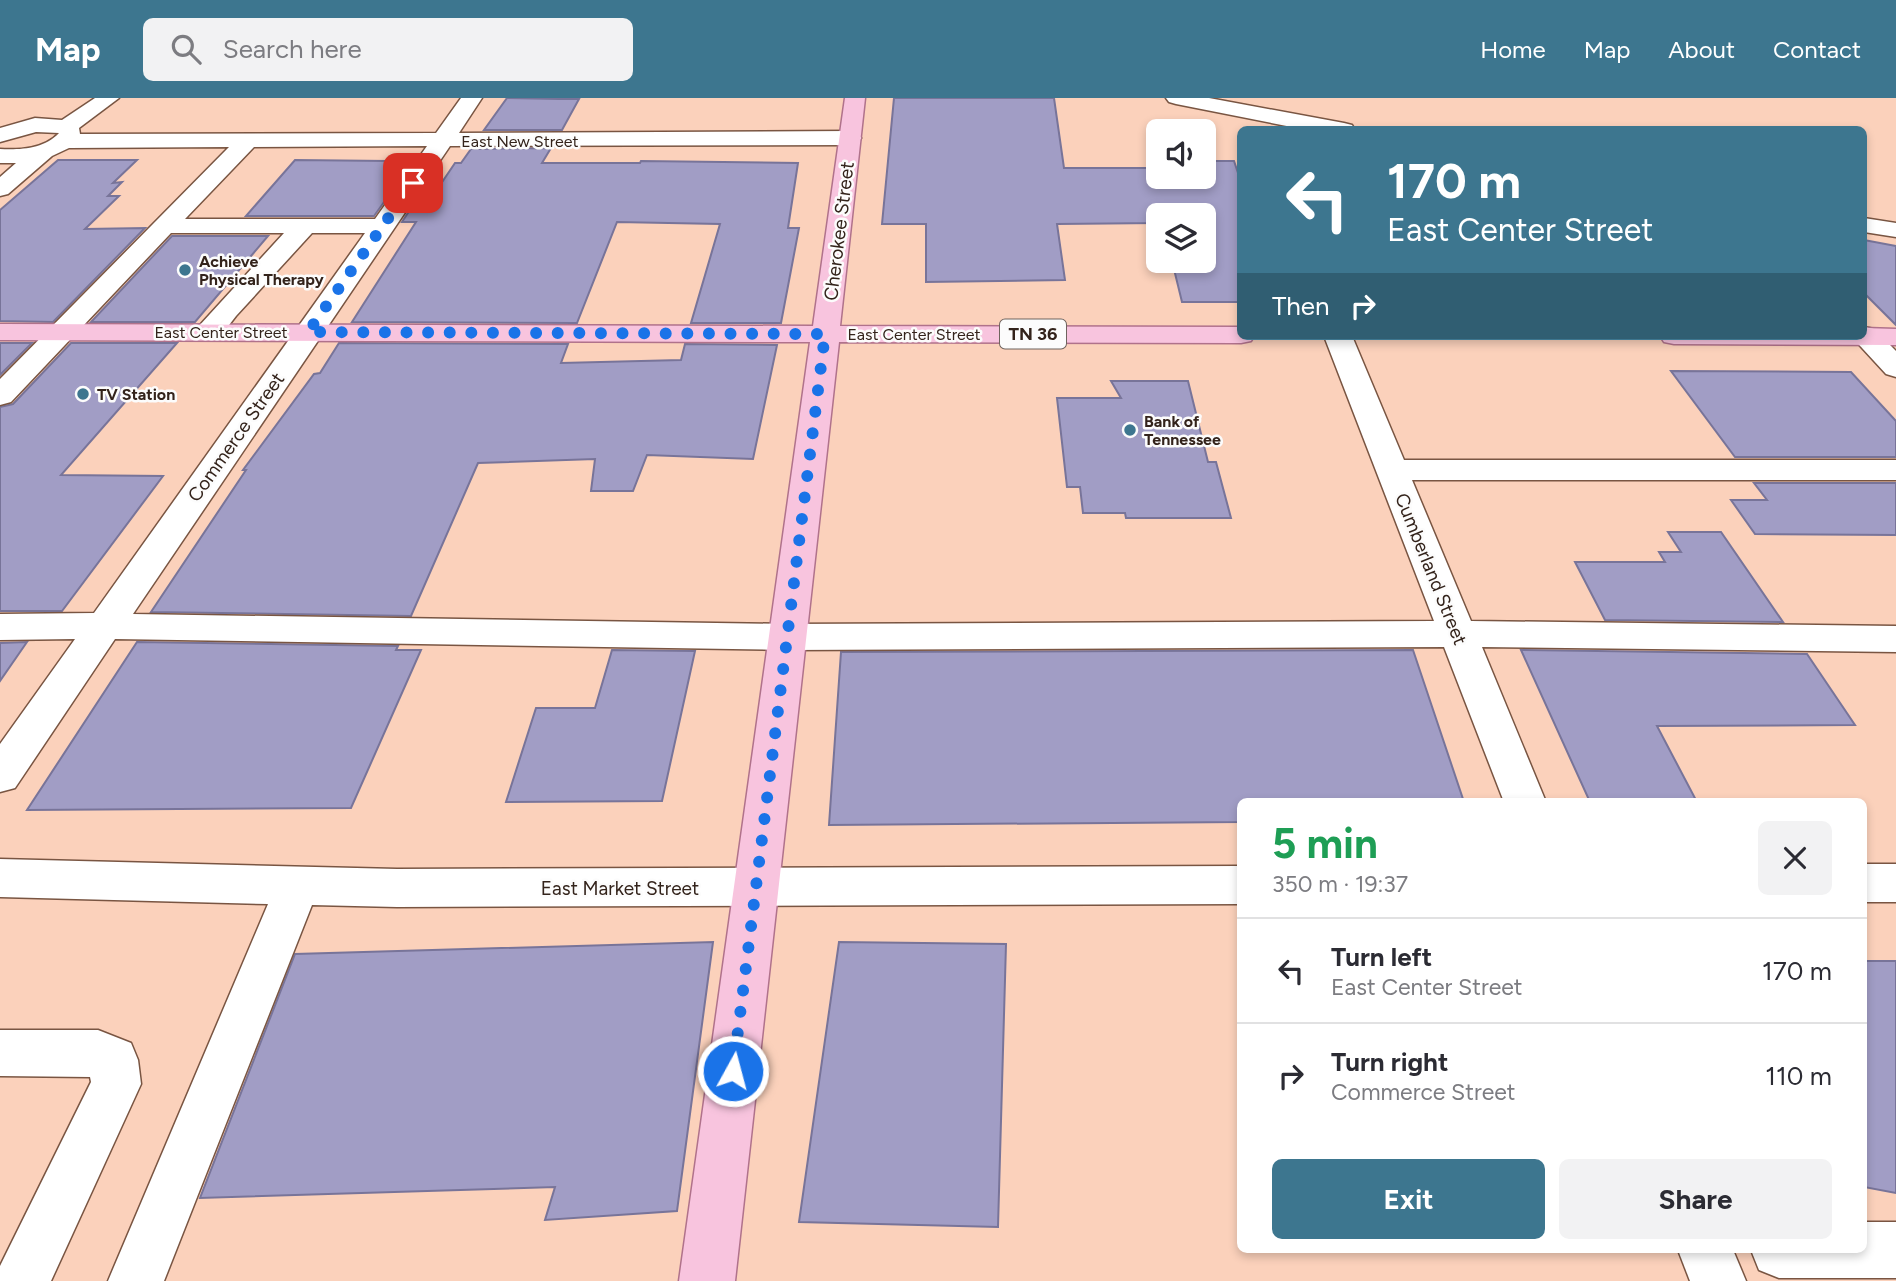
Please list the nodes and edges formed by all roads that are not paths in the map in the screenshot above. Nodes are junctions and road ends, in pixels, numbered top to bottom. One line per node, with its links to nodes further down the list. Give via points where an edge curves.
1 (109, 98): 10 (street)
2 (472, 98): 12 (street, Commerce Street)
3 (855, 98): 9 (main road, Cherokee Street)
4 (1176, 98): 6 (street)
5 (44, 106): 8 (street)
6 (1251, 121): 7 (street)
7 (1303, 126)
8 (7, 132): 10 (street, via 47,125)
9 (850, 138): 12 (street, East New Street); 26 (main road, Cherokee Street)
10 (58, 139): 11 (street, East New Street); 13 (street, via 18,156); 14 (street)
11 (248, 140): 12 (street, East New Street); 17 (street)
12 (442, 141): 20 (street, Commerce Street)
13 (0, 156)
14 (0, 188)
15 (272, 205): 18 (street)
16 (1867, 225): 21 (street)
17 (164, 226): 18 (street); 23 (street)
18 (255, 226): 19 (street)
19 (305, 226): 20 (street); 24 (street)
20 (383, 226): 25 (street, Commerce Street)
21 (1896, 230)
22 (0, 332): 23 (main road, East Center Street / TN 36)
23 (61, 332): 24 (main road, East Center Street / TN 36); 33 (street)
24 (209, 332): 25 (main road, East Center Street / TN 36)
25 (308, 332): 26 (main road, East Center Street / TN 36); 36 (street, Commerce Street)
26 (825, 334): 27 (main road, East Center Street / TN 36); 39 (main road, Cherokee Street)
27 (1237, 335)
28 (1867, 336): 29 (main road)
29 (1896, 337)
30 (1867, 338): 32 (street)
31 (1340, 340): 34 (street, Cumberland Street)
32 (1896, 368)
33 (0, 396)
34 (1391, 470): 35 (street); 38 (street, Cumberland Street)
35 (1896, 470)
36 (105, 626): 37 (street); 39 (street); 41 (street, Commerce Street)
37 (0, 627)
38 (1458, 634): 39 (street); 40 (street); 42 (street, Cumberland Street)
39 (788, 637): 48 (main road, Cherokee Street)
40 (1896, 639)
41 (0, 776)
42 (1523, 798)
43 (0, 878): 46 (street, East Market Street)
44 (1867, 883): 45 (street)
45 (1896, 883)
46 (298, 885): 48 (street, East Market Street); 54 (street)
47 (1237, 885): 48 (street, East Market Street)
48 (756, 888): 55 (main road, Cherokee Street)
49 (0, 1053): 53 (street, via 98,1054 113,1060 116,1084)
50 (1867, 1250): 51 (street)
51 (1896, 1250)
52 (1707, 1253): 56 (street)
53 (22, 1281)
54 (136, 1281)
55 (707, 1281)
56 (1718, 1281)

